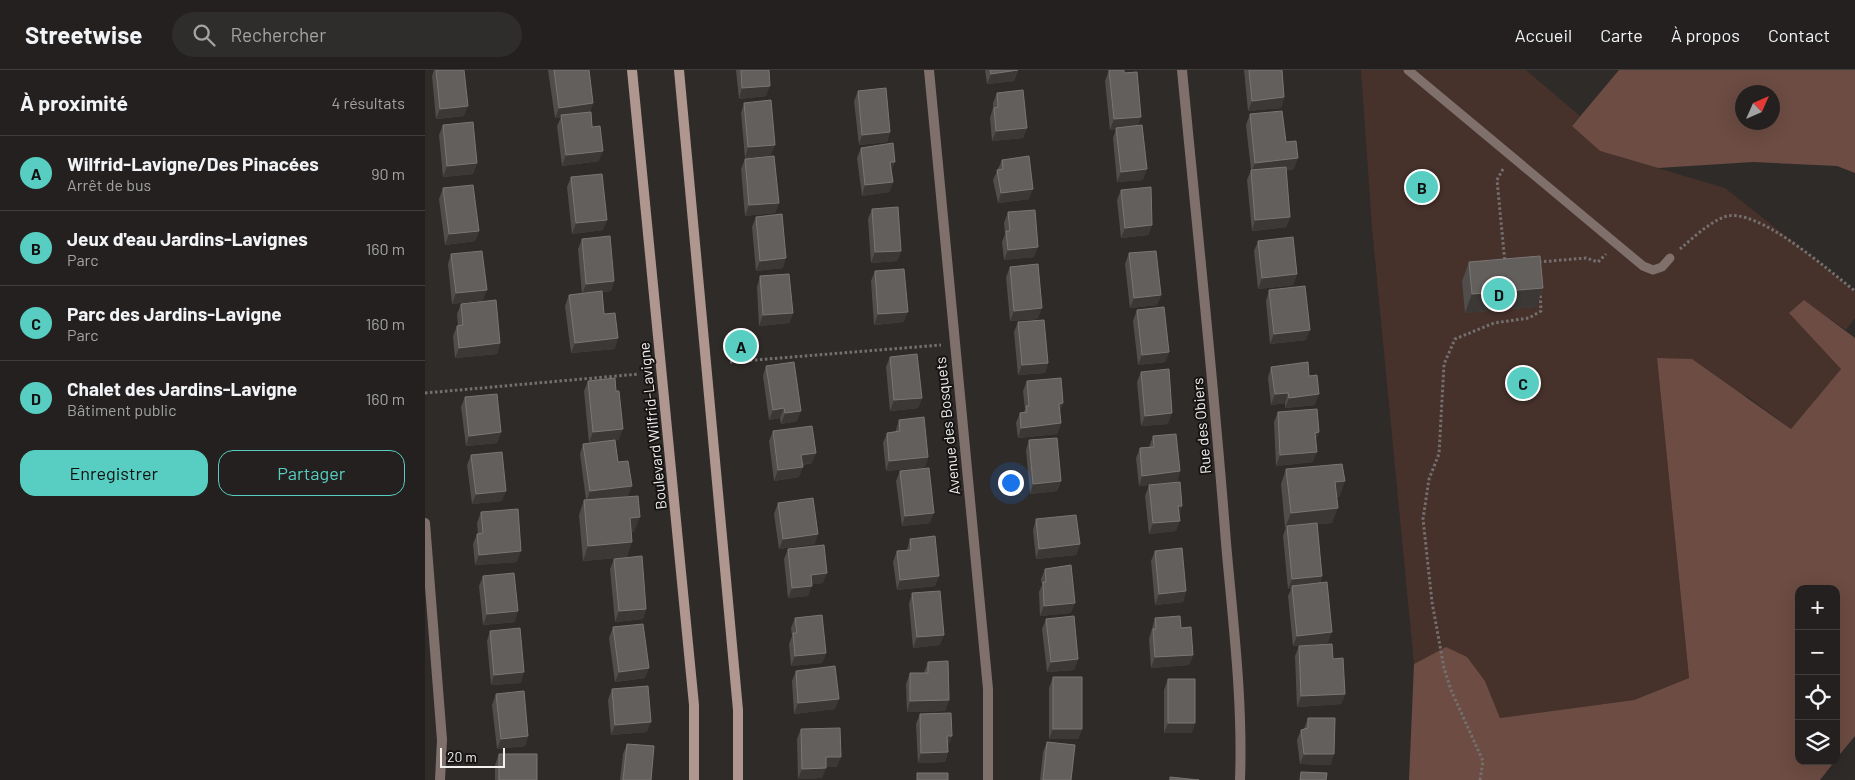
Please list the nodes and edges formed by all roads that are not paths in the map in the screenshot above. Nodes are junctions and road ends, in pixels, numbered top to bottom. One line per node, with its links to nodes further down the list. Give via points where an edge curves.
1 (632, 70): 10 (street, Boulevard Wilfrid-Lavigne, via 694,705)
2 (679, 70): 11 (street, via 738,710)
3 (929, 70): 12 (street, Avenue des Bosquets, via 988,689)
4 (1182, 70): 13 (street, Rue des Obiers, via 1222,488 1238,689)
5 (1408, 70): 6 (lane, via 1643,266 1653,270 1662,267)
6 (1670, 258)
7 (425, 523): 8 (street)
8 (426, 552): 9 (street, via 442,740)
9 (440, 780)
10 (694, 780)
11 (738, 780)
12 (988, 780)
13 (1240, 780)

